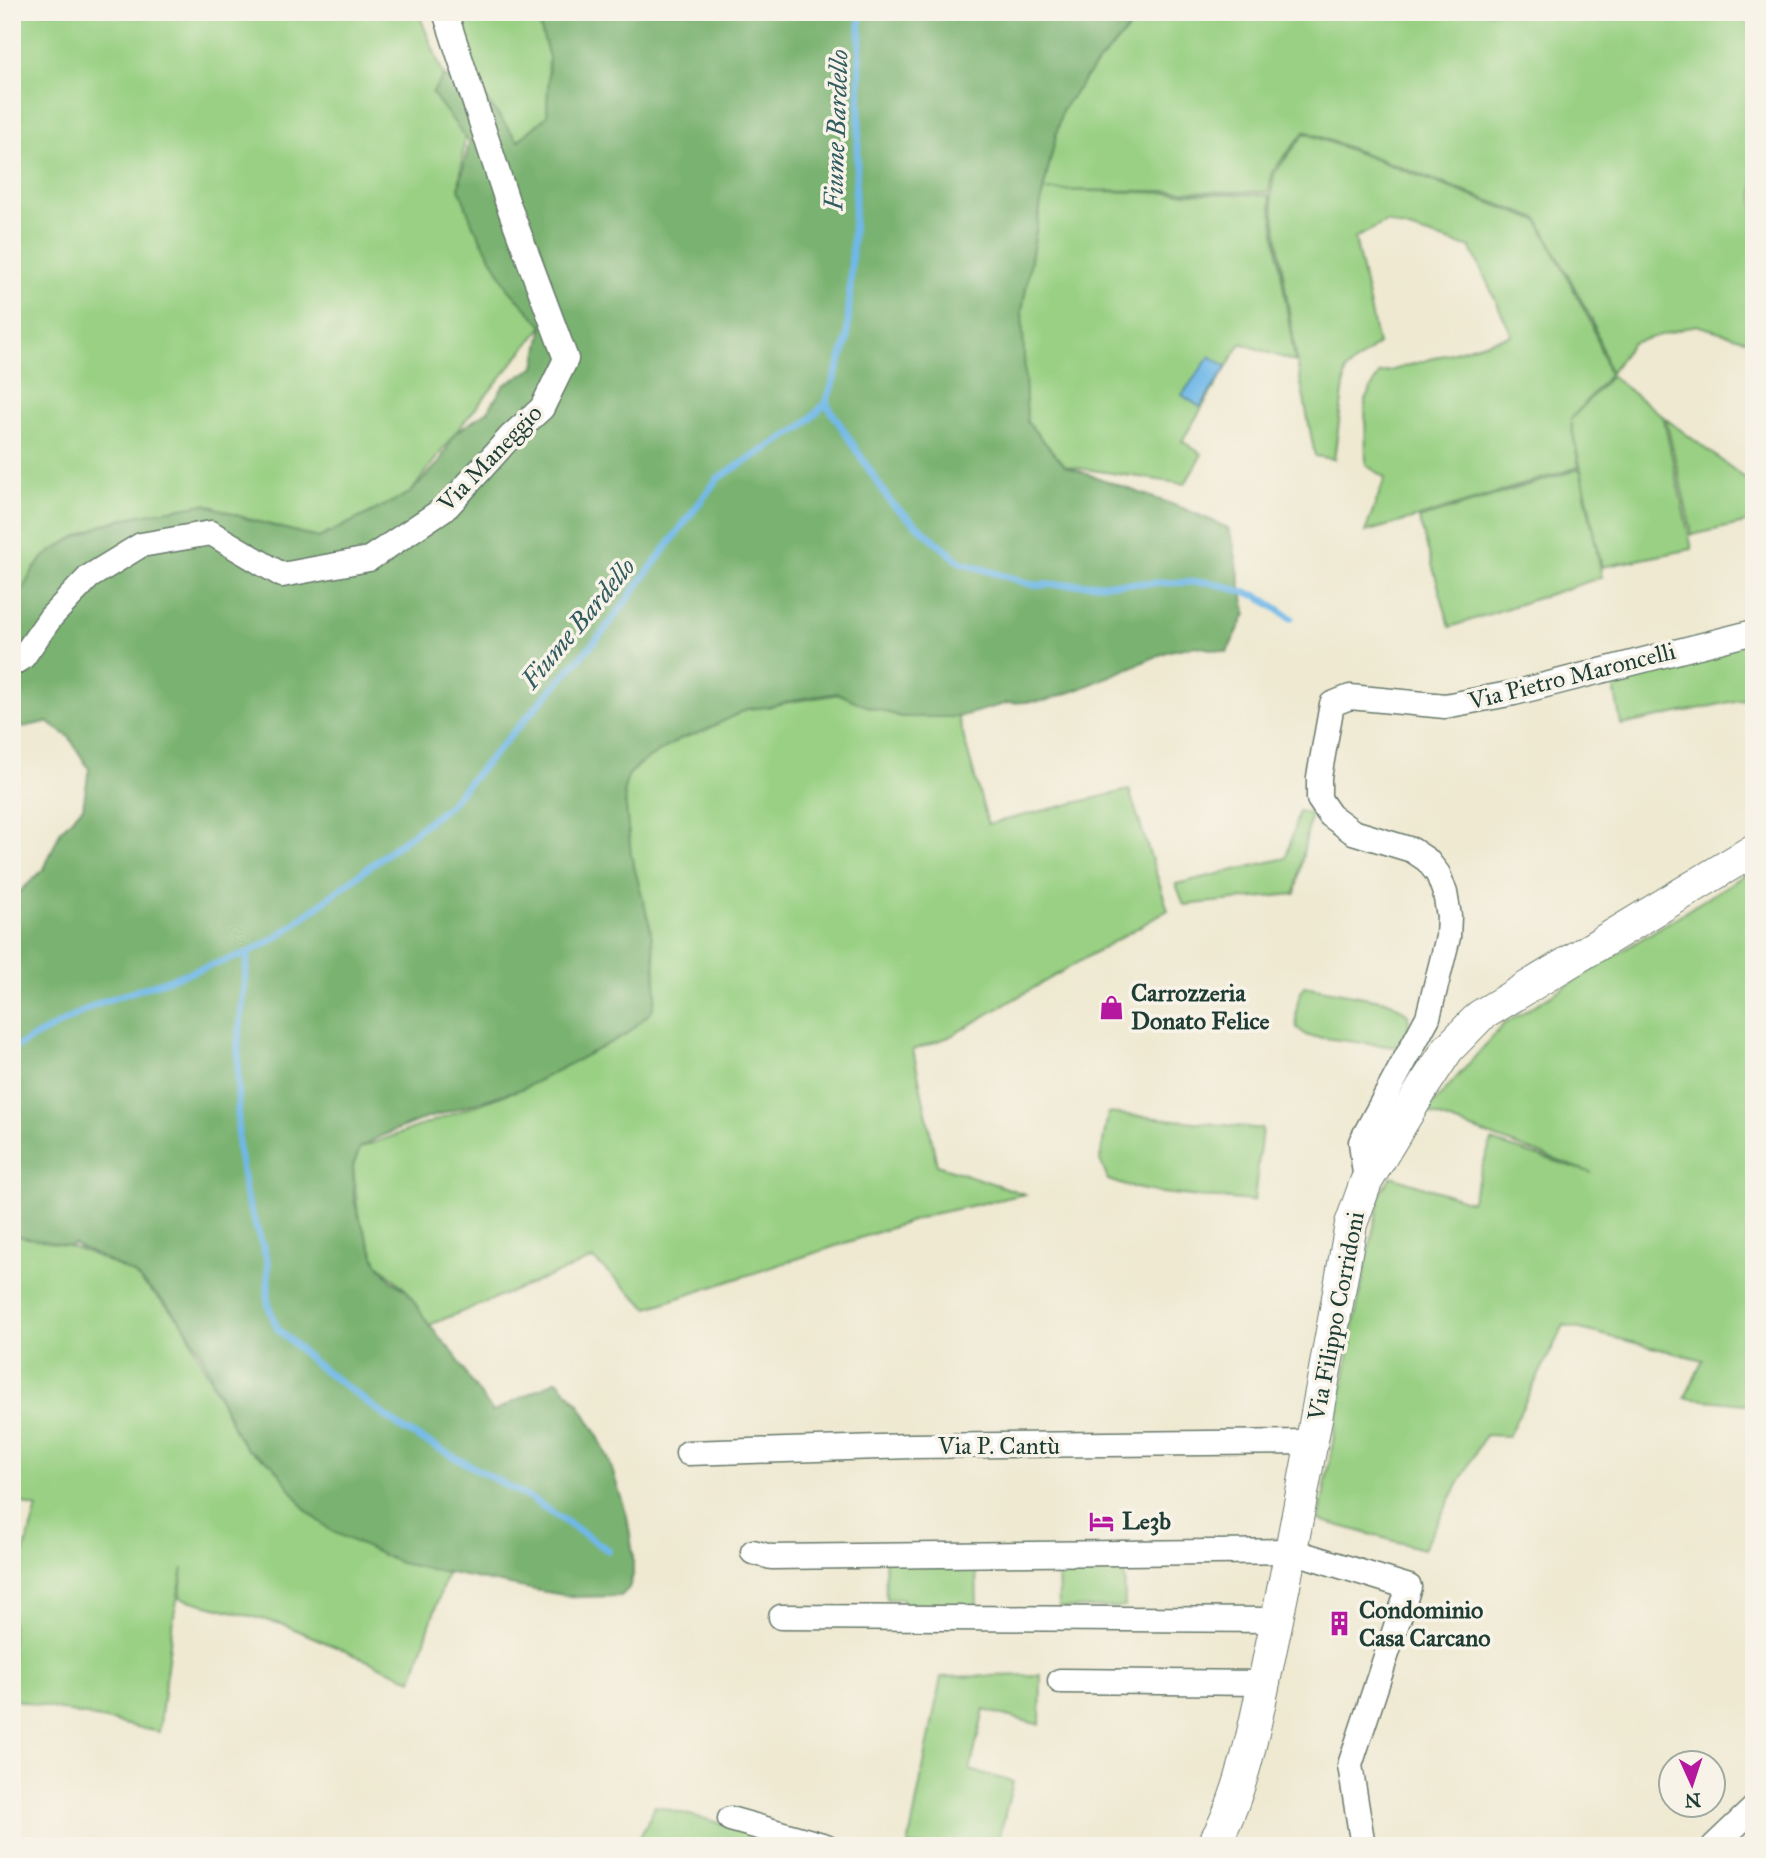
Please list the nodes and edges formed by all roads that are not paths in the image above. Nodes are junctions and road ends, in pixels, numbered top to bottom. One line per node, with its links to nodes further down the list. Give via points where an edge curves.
1 (445, 12): 3 (street, Via Maneggio, via 566,359 542,408 448,506 369,559 282,575 211,533 141,545 89,578 51,617 23,657)
2 (1754, 632): 5 (street, Via Pietro Maroncelli, via 1445,706 1350,697 1332,704 1319,799 1330,815 1353,832 1412,850 1427,860 1446,893 1449,916 1428,1017 1361,1142)
3 (12, 664)
4 (1754, 850): 5 (street, Via Filippo Corridoni, via 1480,1016 1448,1049)
5 (1366, 1182): 6 (street, Via Filippo Corridoni, via 1351,1224)
6 (1310, 1442): 7 (street, Via P. Cantù); 8 (street, Via Filippo Corridoni)
7 (688, 1453)
8 (1292, 1551): 9 (street, via 771,1557); 11 (street, Via Filippo Corridoni); 18 (street, via 1409,1587 1350,1765)
9 (753, 1552)
10 (781, 1618): 11 (street)
11 (1277, 1620): 13 (street, Via Filippo Corridoni)
12 (1060, 1681): 13 (street)
13 (1263, 1683): 17 (street, Via Filippo Corridoni, via 1234,1800)
14 (1754, 1808): 19 (street)
15 (730, 1819): 16 (street)
16 (826, 1846)
17 (1212, 1846)
18 (1363, 1846)
19 (1714, 1846)

